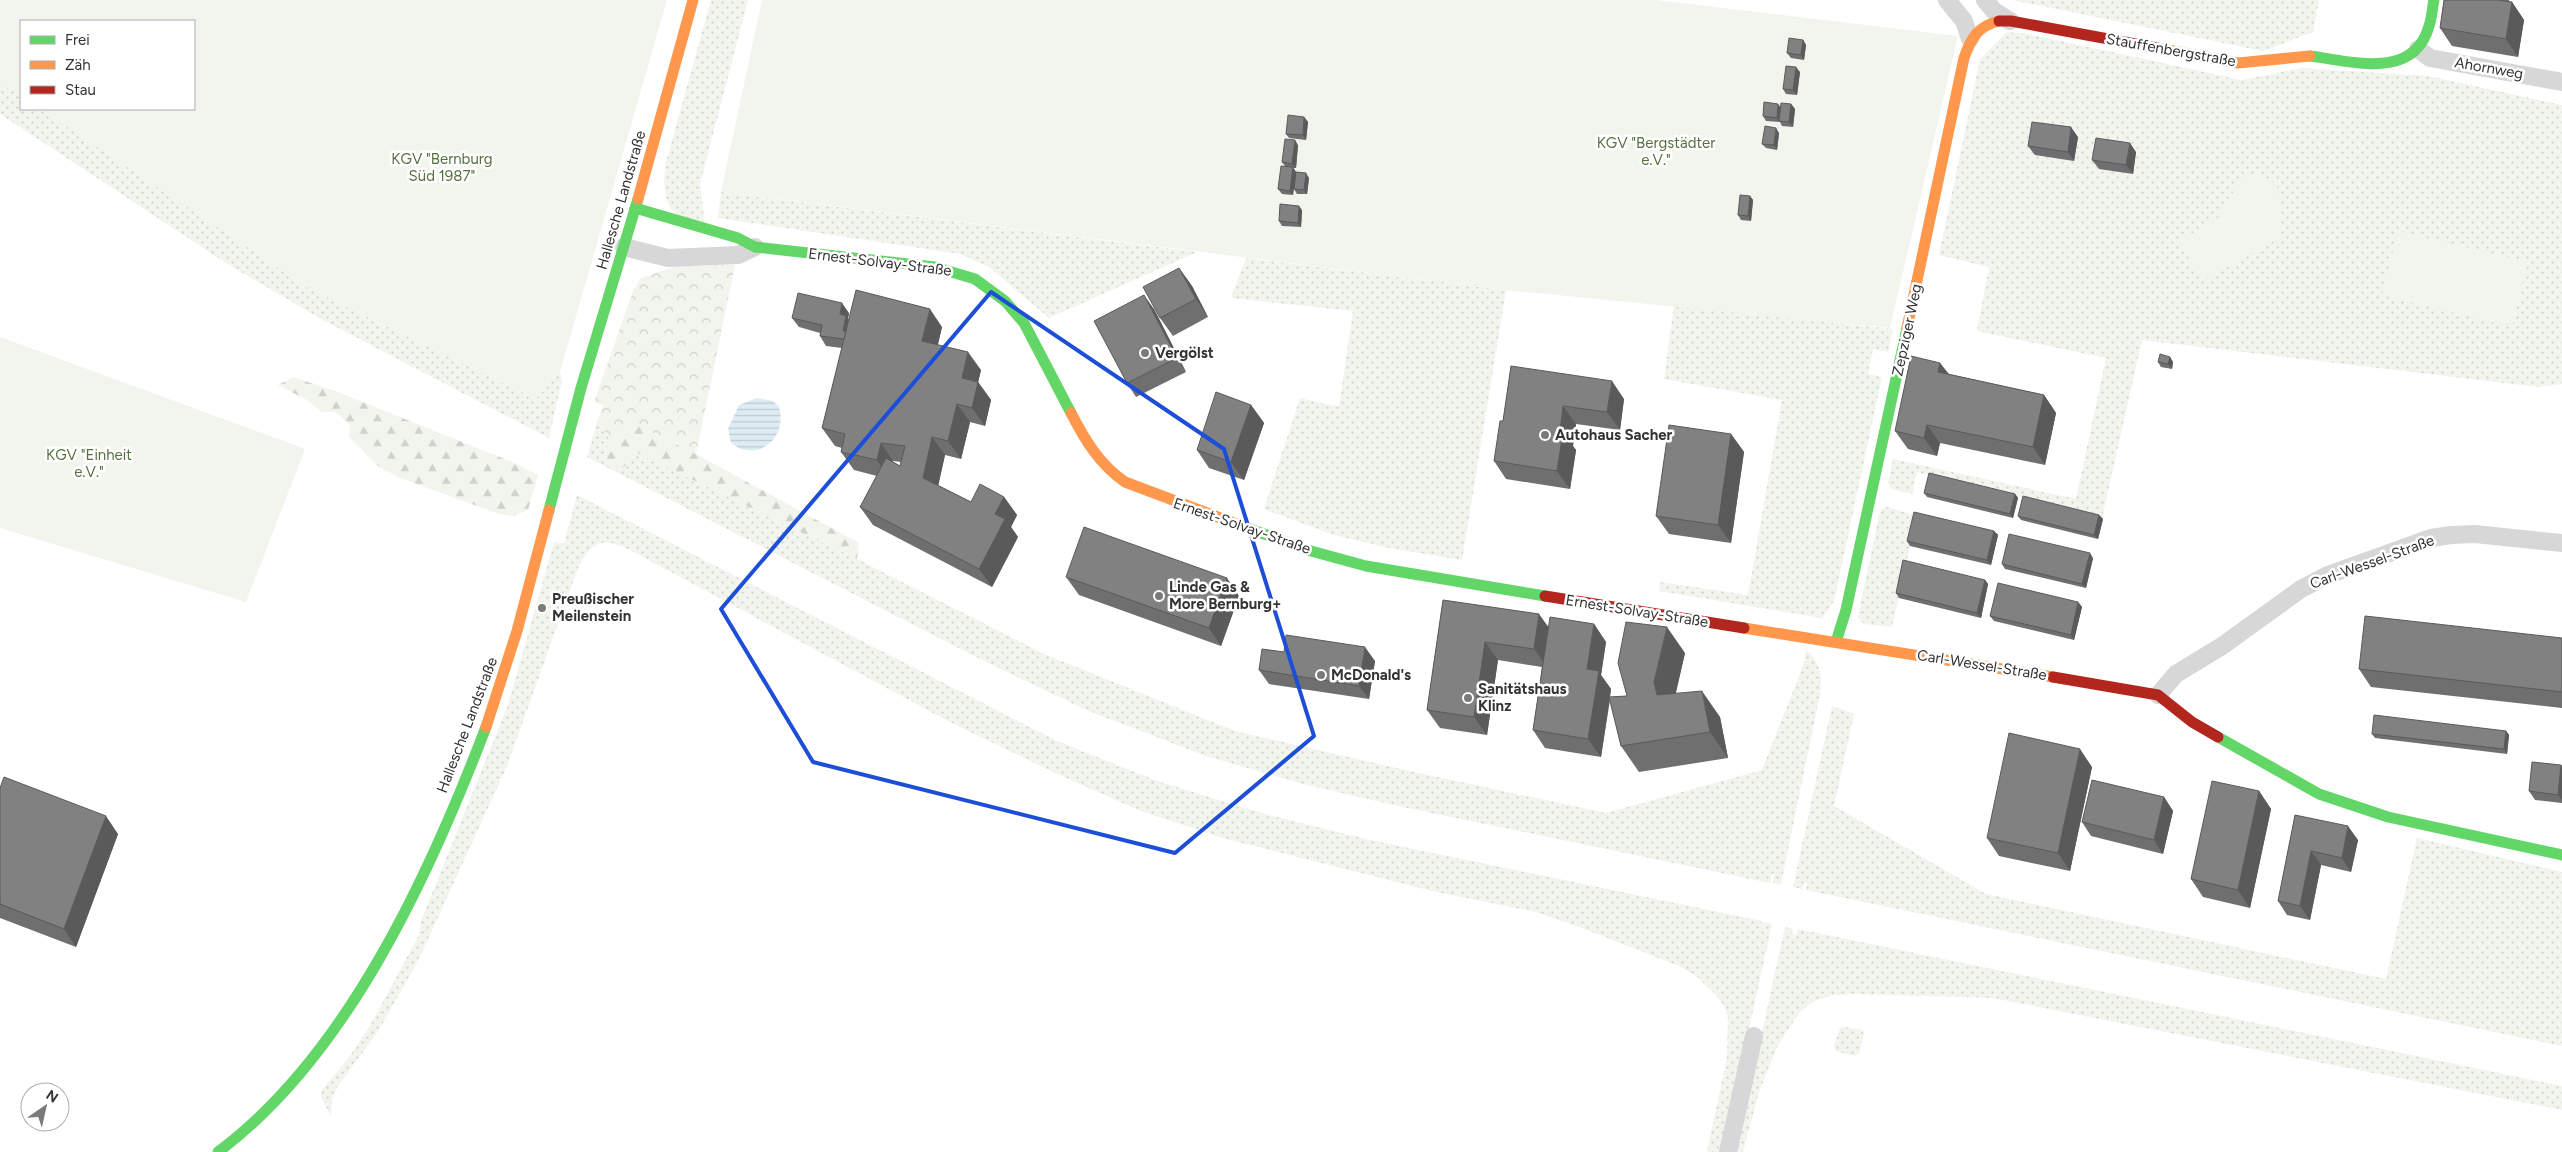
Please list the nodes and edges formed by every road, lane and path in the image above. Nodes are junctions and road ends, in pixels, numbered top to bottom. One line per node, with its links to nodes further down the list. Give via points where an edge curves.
1 (693, 0): 9 (street, Hallesche Landstraße)
2 (1947, 0): 6 (street, via 1964,21)
3 (1985, 0): 5 (street, Stauffenbergstraße, via 1994,11)
4 (2434, 0): 7 (street, via 2429,28)
5 (2010, 21): 6 (street, Stauffenbergstraße, via 1997,20 1987,24); 7 (street, Stauffenbergstraße, via 2238,63 2306,56 2385,65 2409,57)
6 (1970, 39): 13 (street, Zepziger Weg, via 1960,69 1934,204)
7 (2418, 49): 8 (street, Ahornweg, via 2430,58)
8 (2562, 82)
9 (635, 208): 10 (street, Hallesche Landstraße); 11 (street, Ernest-Solvay-Straße, via 738,238)
10 (624, 247): 11 (street, Ernest-Solvay-Straße, via 668,258 738,255); 17 (street, Hallesche Landstraße, via 575,407 547,521 494,704 434,851 393,932 305,1070 274,1106)
11 (755, 247): 13 (street, Ernest-Solvay-Straße, via 935,267 960,272 980,281 1011,305 1024,323 1098,460 1125,482 1189,508 1311,551 1394,572)
12 (2562, 543): 14 (street, Carl-Wessel-Straße, via 2475,534 2452,535 2431,538 2328,576 2301,589 2222,646 2176,674)
13 (1836, 642): 14 (street, Carl-Wessel-Straße)
14 (2158, 695): 15 (street, Carl-Wessel-Straße, via 2192,722 2336,800 2388,816)
15 (2562, 855)
16 (1754, 1036): 18 (street)
17 (218, 1152)
18 (1728, 1152)

